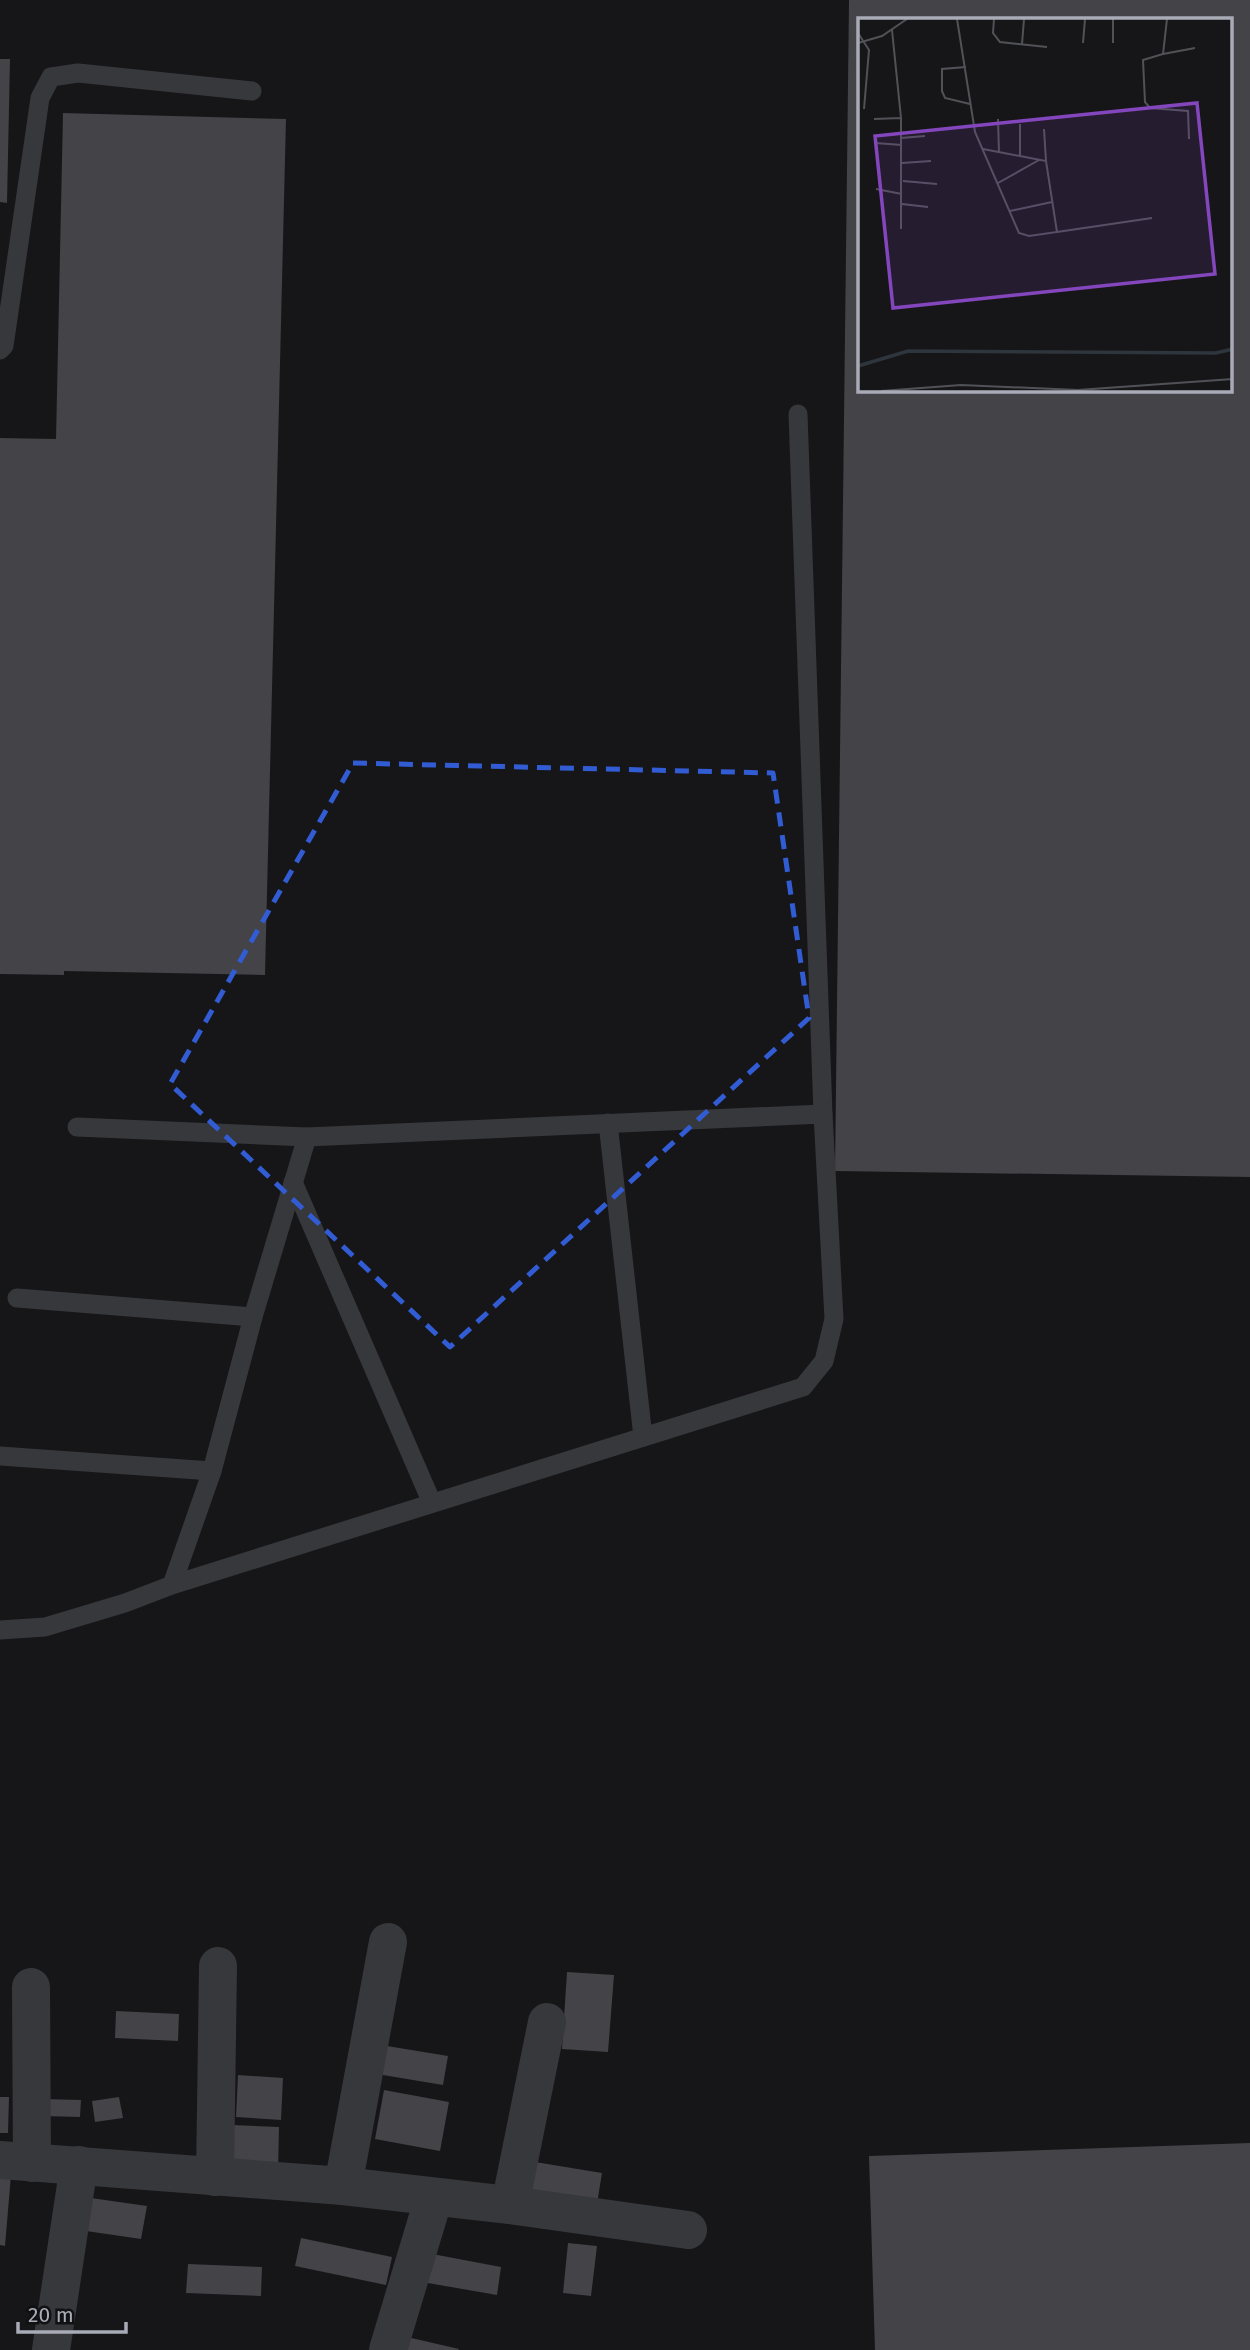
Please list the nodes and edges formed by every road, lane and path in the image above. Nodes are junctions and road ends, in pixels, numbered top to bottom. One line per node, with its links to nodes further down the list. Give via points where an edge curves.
1 (252, 91): 2 (lane, via 78,73 51,77 40,97)
2 (0, 350)
3 (798, 414): 4 (lane)
4 (823, 1114): 5 (lane); 11 (lane, via 834,1319 824,1361 803,1387)
5 (608, 1123): 7 (lane); 11 (lane)
6 (77, 1127): 7 (lane)
7 (307, 1137): 8 (lane)
8 (293, 1182): 10 (lane); 14 (lane)
9 (17, 1298): 10 (lane)
10 (253, 1317): 13 (lane)
11 (643, 1437): 14 (lane)
12 (0, 1456): 13 (lane)
13 (212, 1471): 15 (lane)
14 (432, 1503): 15 (lane)
15 (172, 1585): 16 (lane, via 45,1627)
16 (0, 1630)
17 (388, 1942): 24 (street)
18 (218, 1966): 23 (street)
19 (31, 1987): 21 (street)
20 (547, 2022): 26 (street)
21 (16, 2162): 22 (street)
22 (79, 2165): 23 (street); 28 (street)
23 (215, 2177): 24 (street)
24 (343, 2186): 25 (street)
25 (434, 2197): 26 (street); 29 (street)
26 (510, 2205): 27 (street)
27 (688, 2230)
28 (51, 2350)
29 (388, 2350)

